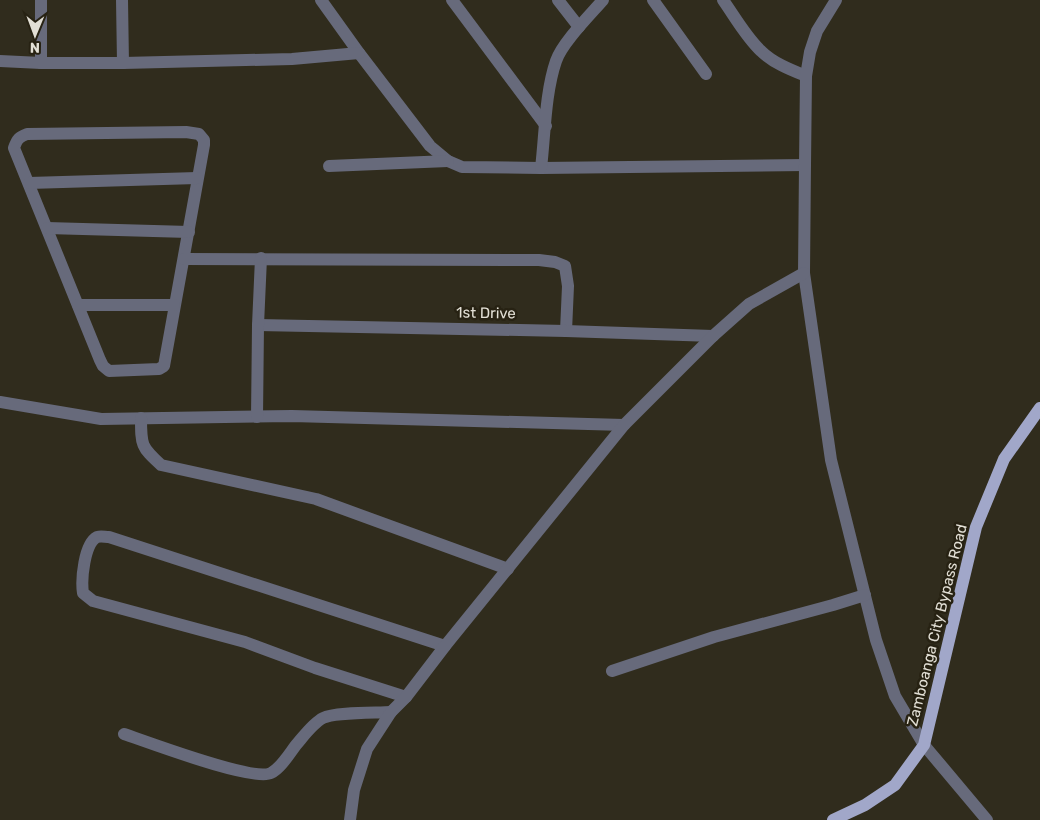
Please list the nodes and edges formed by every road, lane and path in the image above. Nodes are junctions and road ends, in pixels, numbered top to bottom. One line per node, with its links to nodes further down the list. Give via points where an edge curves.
1 (41, 0): 13 (street)
2 (122, 0): 14 (street)
3 (321, 0): 11 (street)
4 (452, 0): 17 (street)
5 (558, 0): 10 (street)
6 (603, 0): 10 (street)
7 (653, 0): 15 (street)
8 (723, 0): 16 (street, via 762,52 780,65)
9 (836, 0): 16 (street, via 817,31)
10 (579, 27): 17 (street, via 556,60 548,95)
11 (359, 53): 14 (street, via 292,59); 18 (street, via 430,146)
12 (0, 61): 13 (street)
13 (42, 63): 14 (street)
14 (123, 63)
15 (706, 74)
16 (806, 76): 19 (street)
17 (546, 126): 21 (street)
18 (448, 161): 20 (street); 21 (street, via 462,167)
19 (805, 165): 21 (street); 28 (street)
20 (329, 166)
21 (542, 168)
22 (197, 178): 23 (street); 23 (street, via 204,145 199,134 27,134 16,141 14,148); 25 (street)
23 (29, 183): 24 (street)
24 (47, 228): 25 (street); 29 (street)
25 (189, 232): 27 (street)
26 (261, 258): 27 (street); 31 (street); 32 (street, via 555,262 565,266 567,276)
27 (184, 259): 30 (street)
28 (804, 273): 33 (street, via 749,304); 40 (street, via 831,460)
29 (78, 305): 30 (street); 30 (street, via 103,366 114,371 162,367)
30 (174, 305)
31 (258, 325): 32 (street, 1st Drive); 36 (street)
32 (566, 331): 33 (street, 1st Drive)
33 (713, 336): 38 (street)
34 (0, 402): 37 (street, via 101,419)
35 (1040, 408): 46 (main road, Zamboanga City Bypass Road, via 1004,459 976,528)
36 (257, 417): 37 (street); 38 (street)
37 (141, 418): 39 (street, via 141,442 161,465 316,499)
38 (624, 425): 39 (street)
39 (508, 569): 41 (street)
40 (865, 595): 42 (street, via 714,637); 46 (street, via 895,696)
41 (445, 646): 43 (street); 43 (street, via 109,537 99,536 91,546 84,565 82,586 83,593 93,601 245,642)
42 (612, 671)
43 (406, 697): 44 (street)
44 (391, 712): 45 (street, via 331,715 321,719 280,766 263,775 197,759); 47 (street, via 367,748 354,790)
45 (124, 734)
46 (924, 745): 48 (main road, Zamboanga City Bypass Road, via 895,785 865,805); 49 (street)
47 (350, 820)
48 (833, 820)
49 (987, 820)

